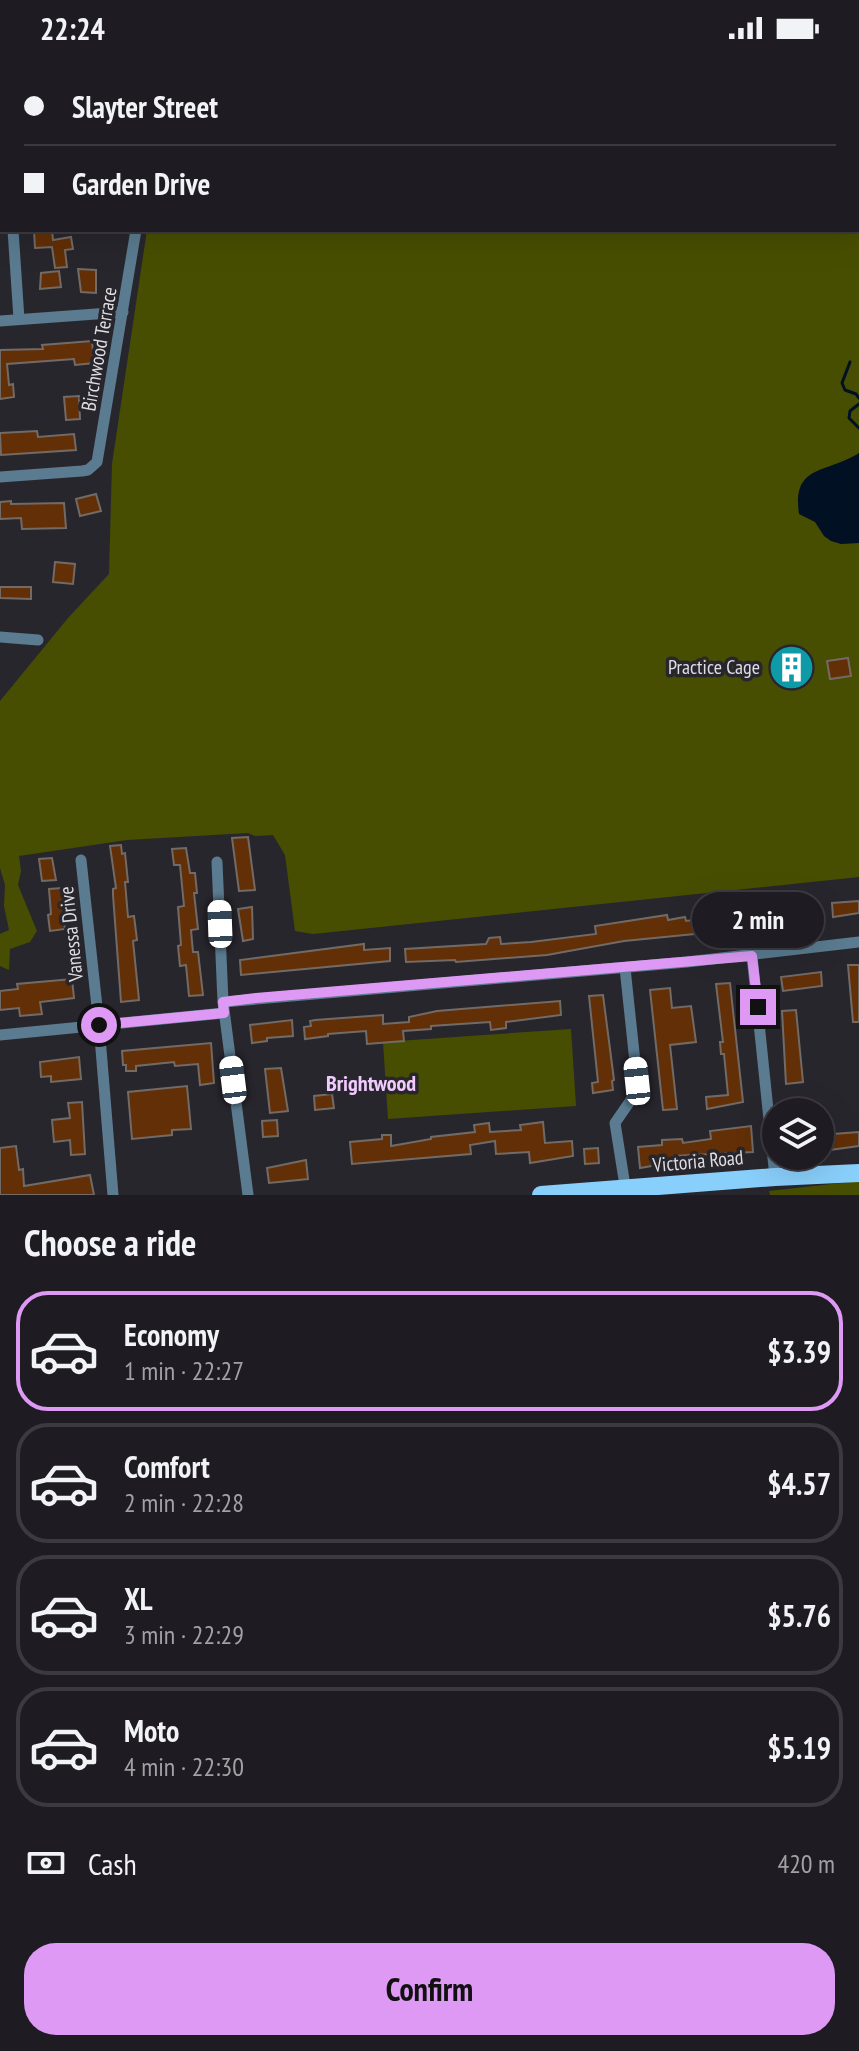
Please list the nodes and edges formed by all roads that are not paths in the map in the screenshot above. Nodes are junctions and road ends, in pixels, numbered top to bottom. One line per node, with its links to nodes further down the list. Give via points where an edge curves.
1 (13, 232): 4 (street)
2 (136, 232): 3 (street, Birchwood Terrace)
3 (123, 312): 4 (street); 6 (street, Birchwood Terrace, via 94,466)
4 (19, 319): 5 (street)
5 (0, 321)
6 (0, 477)
7 (0, 637): 8 (street)
8 (38, 640)
9 (81, 860): 15 (street, Vanessa Drive)
10 (217, 862): 14 (street)
11 (859, 942): 12 (street)
12 (752, 956): 13 (street); 18 (street)
13 (625, 968): 14 (street); 19 (street, via 637,1081 635,1094 615,1123)
14 (223, 1008): 15 (street); 21 (street)
15 (99, 1025): 16 (street); 20 (street, Vanessa Drive)
16 (0, 1035)
17 (859, 1173): 18 (main road, Victoria Road)
18 (775, 1177): 19 (main road, Victoria Road)
19 (626, 1192): 22 (main road, Victoria Road)
20 (113, 1195)
21 (248, 1195)
22 (541, 1195)

